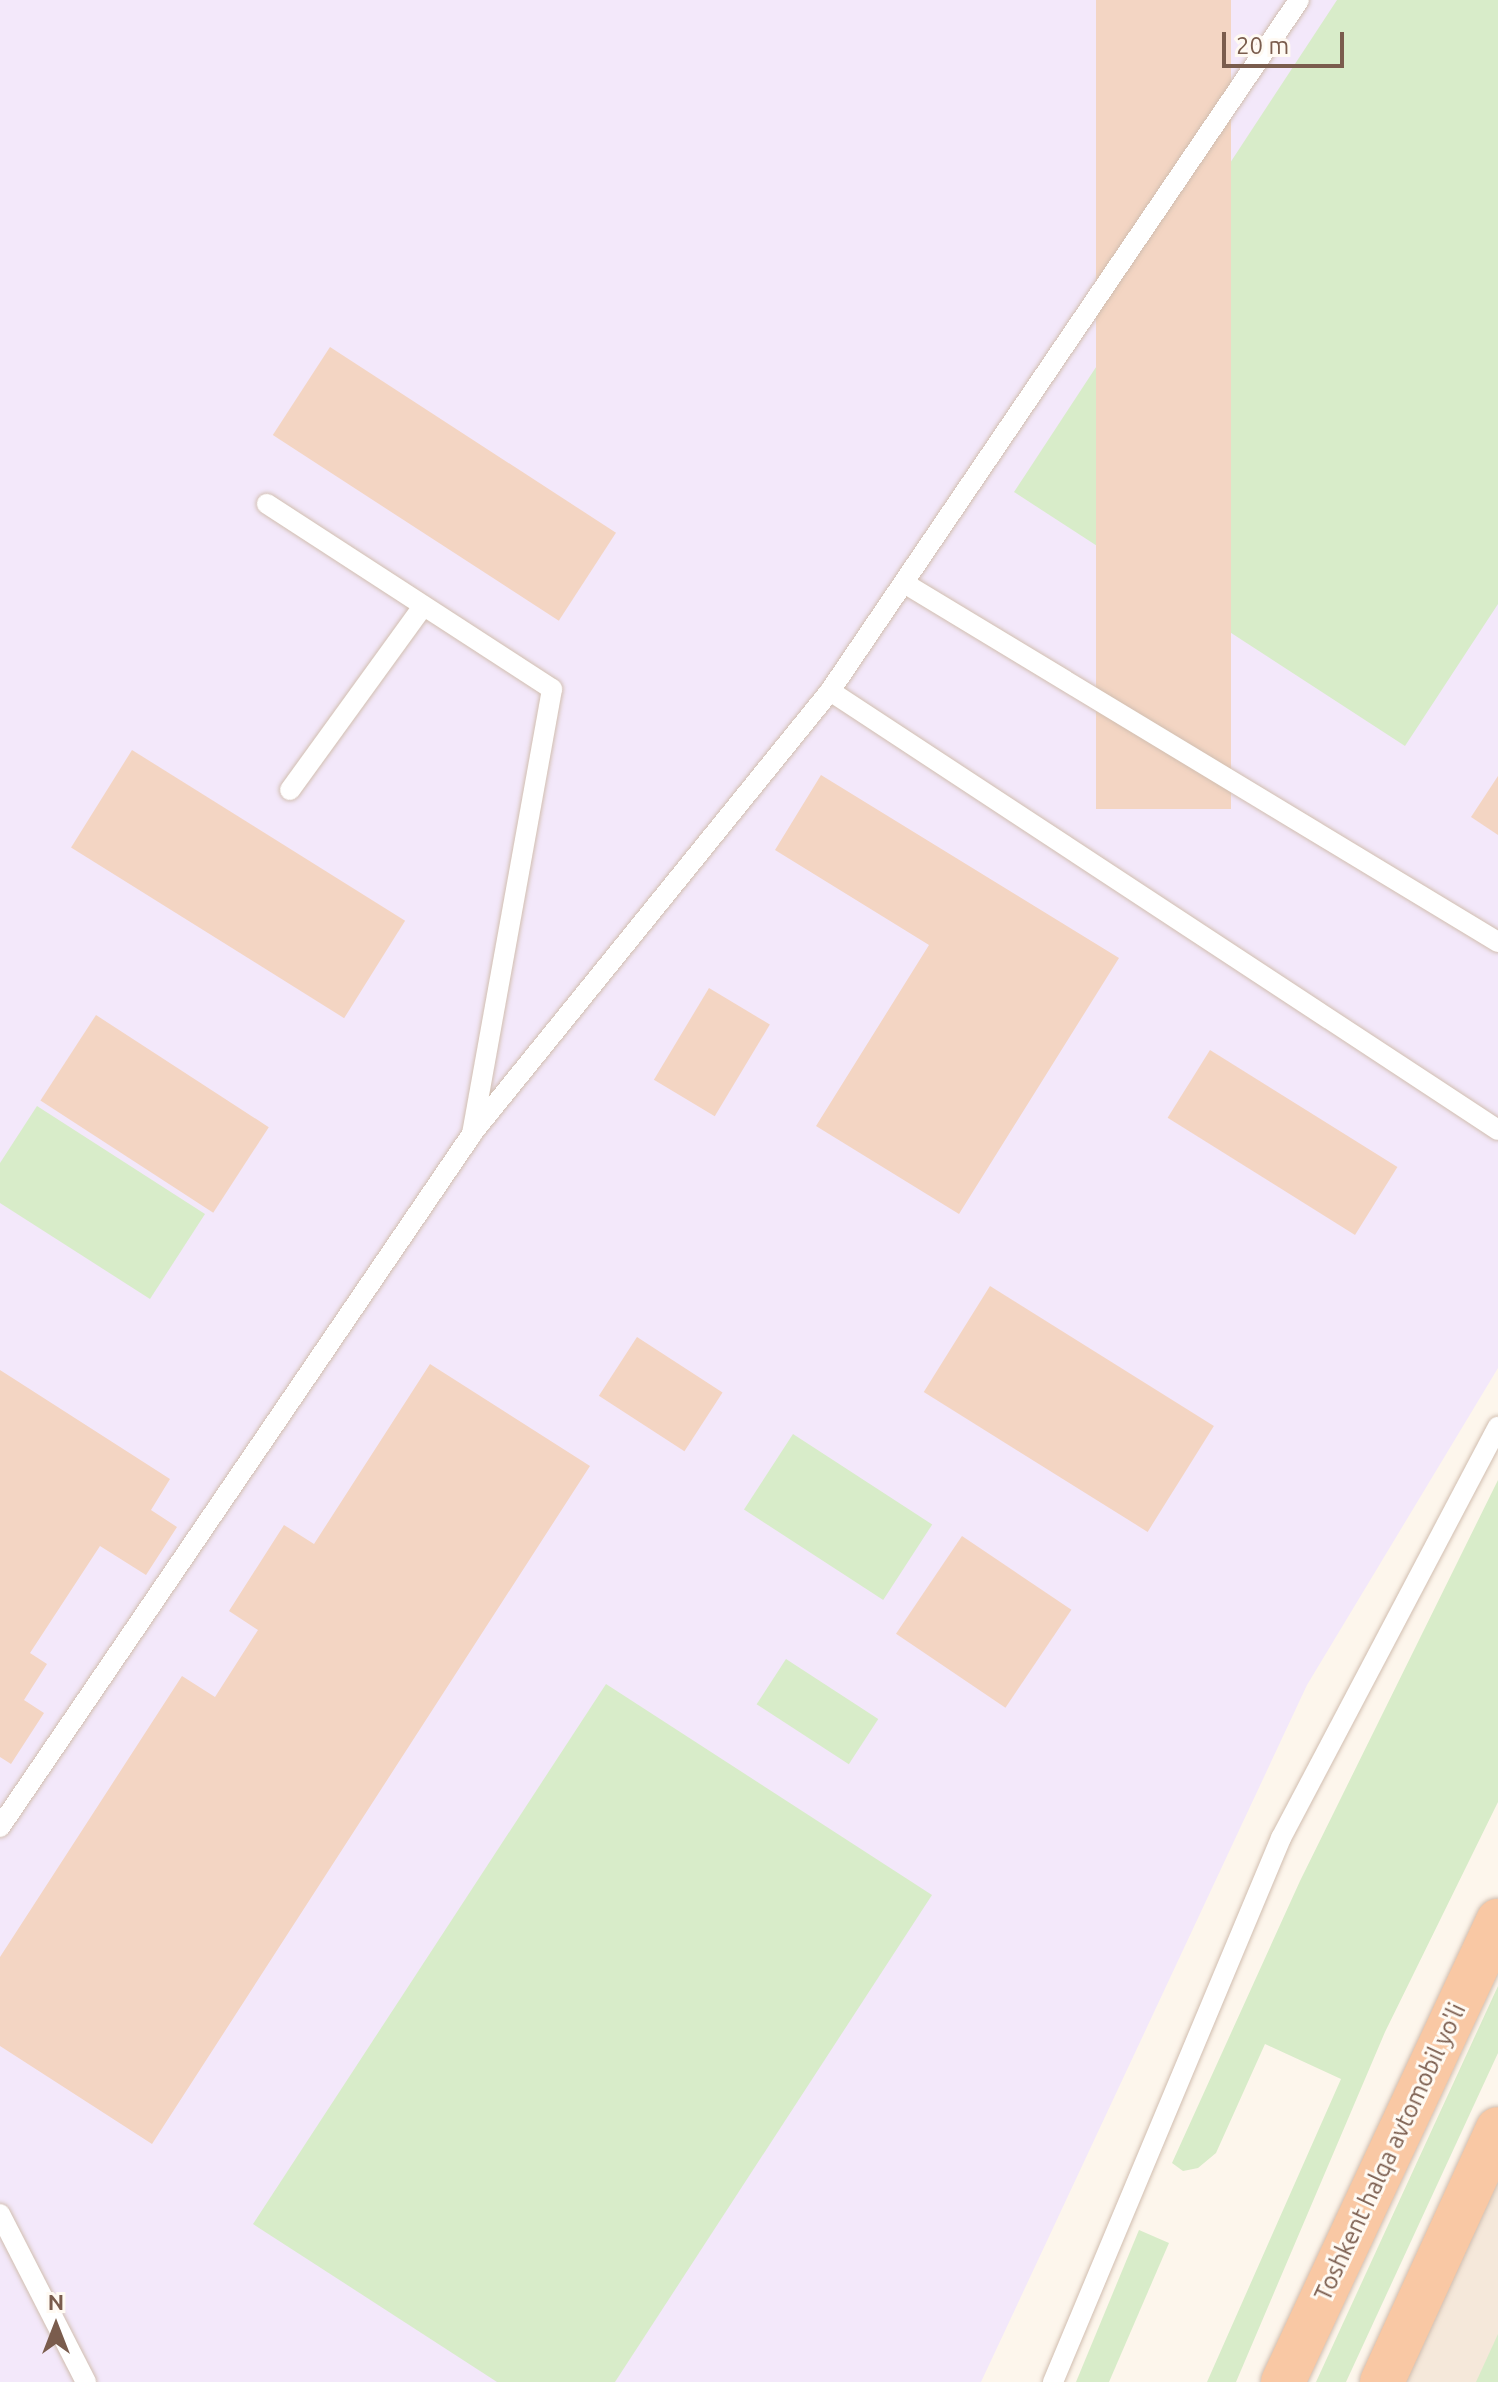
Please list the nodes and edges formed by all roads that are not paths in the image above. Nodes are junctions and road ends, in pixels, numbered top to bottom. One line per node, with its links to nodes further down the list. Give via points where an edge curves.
1 (1299, 0): 3 (lane)
2 (267, 504): 4 (lane)
3 (904, 583): 5 (lane); 7 (lane)
4 (423, 606): 6 (lane); 9 (lane, via 552,689)
5 (830, 691): 8 (lane); 9 (lane)
6 (290, 790)
7 (1498, 942)
8 (1498, 1130)
9 (472, 1134): 11 (lane)
10 (1498, 1427): 16 (lane, via 1281,1838)
11 (0, 1827)
12 (1498, 1921): 17 (highway, Toshkent halqa avtomobil yo'li)
13 (1498, 2129): 18 (highway)
14 (0, 2214): 15 (lane)
15 (86, 2382)
16 (1053, 2382)
17 (1283, 2382)
18 (1382, 2382)

